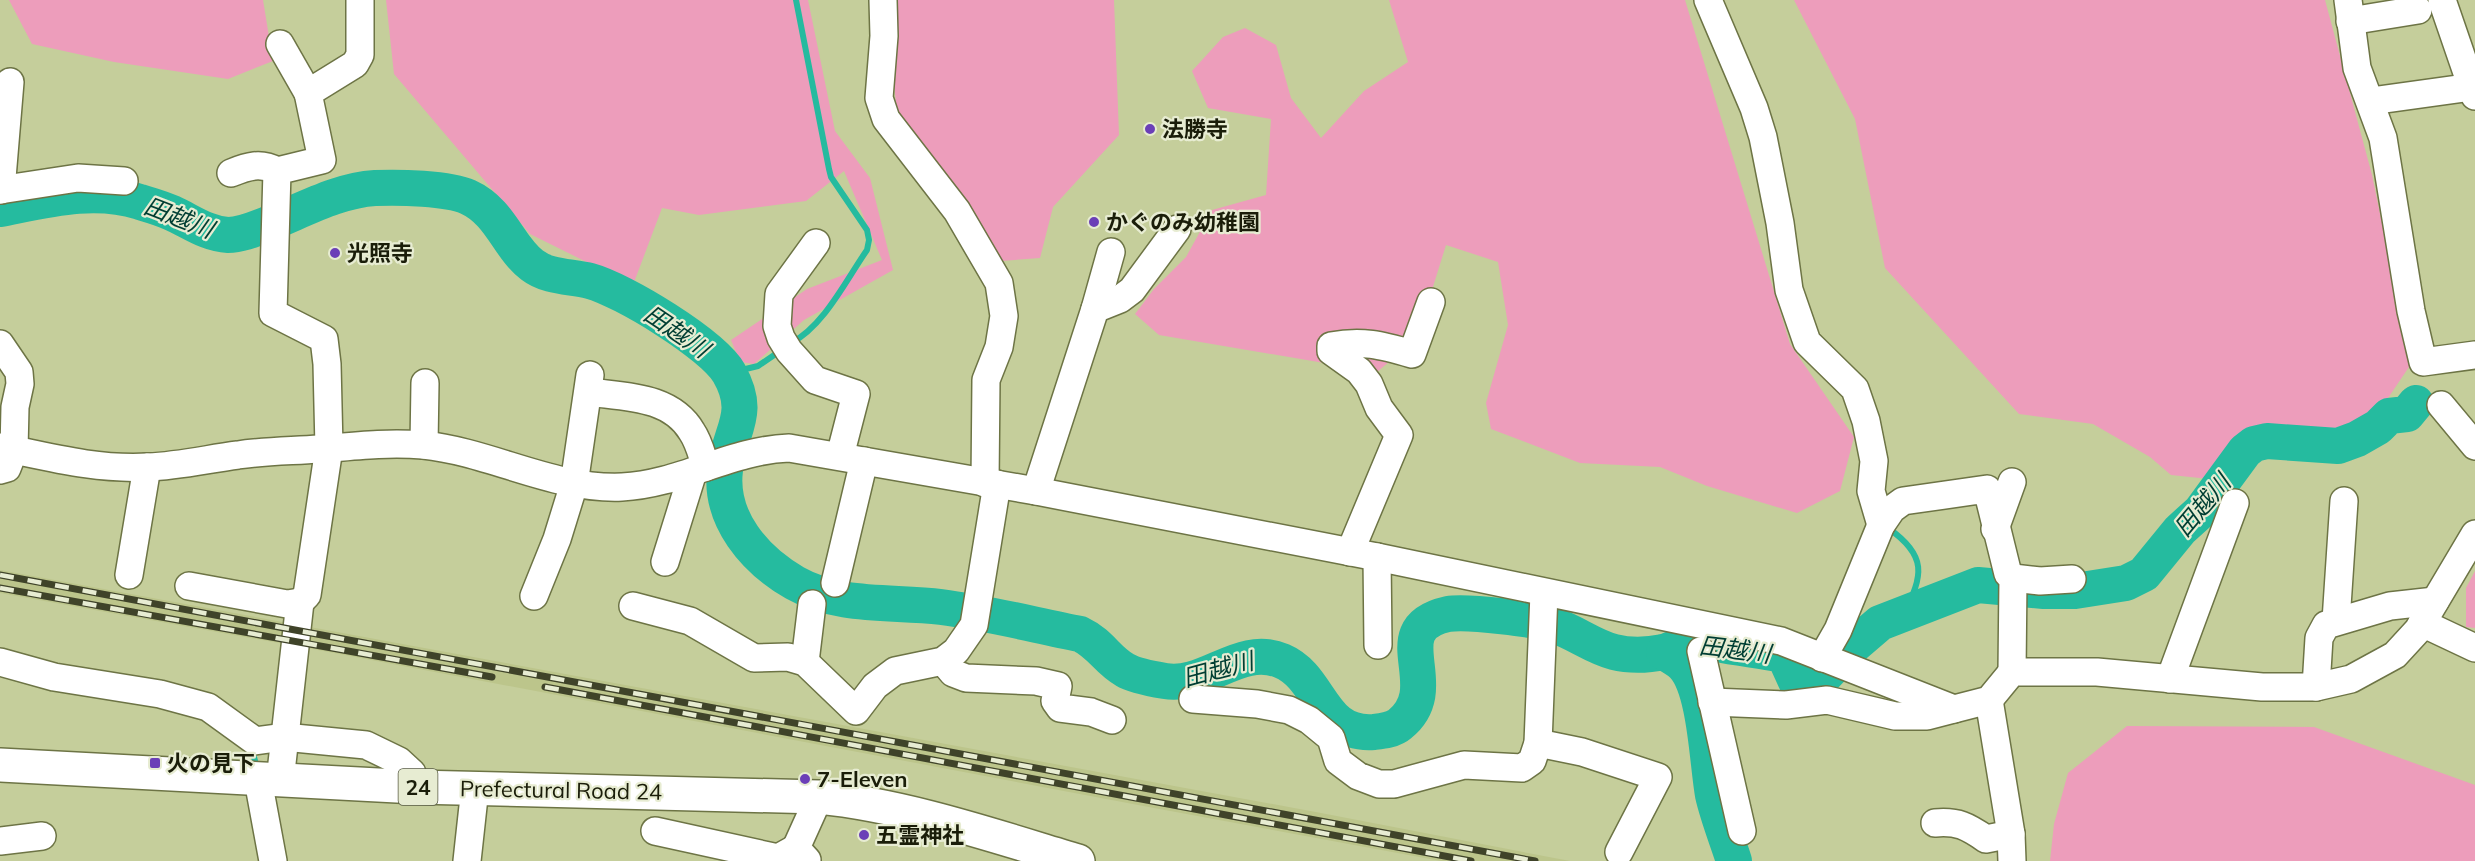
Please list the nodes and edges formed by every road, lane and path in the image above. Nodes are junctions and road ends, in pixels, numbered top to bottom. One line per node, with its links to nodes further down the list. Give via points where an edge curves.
1 (360, 0): 9 (street, via 360,55 355,64)
2 (884, 0): 33 (street, via 879,98 886,119 957,212 999,283 1004,316 999,347 986,380)
3 (1708, 0): 37 (street, via 1754,108 1780,223 1790,290 1807,342 1855,389 1866,421 1874,461 1871,491)
4 (2430, 5): 5 (street); 8 (street)
5 (2349, 11): 10 (street, via 2357,68)
6 (280, 44): 9 (street)
7 (10, 82): 14 (street)
8 (2473, 91): 10 (street)
9 (308, 93): 11 (street, via 322,160)
10 (2371, 101): 21 (street, via 2384,138 2423,362)
11 (277, 171): 12 (street, via 266,165 248,166); 26 (street, via 273,313 324,339)
12 (231, 173)
13 (124, 181): 14 (street, via 78,178)
14 (0, 190)
15 (1178, 229): 19 (street, via 1132,290)
16 (816, 243): 28 (street, via 779,294 777,326 785,344 815,380 856,394)
17 (1111, 252): 19 (street)
18 (1431, 302): 40 (street, via 1412,354 1378,344 1331,346 1331,351 1359,371 1399,435)
19 (1095, 309): 34 (street)
20 (0, 344): 27 (street, via 18,372 20,384)
21 (2475, 355)
22 (425, 383): 24 (street)
23 (2441, 405): 25 (street)
24 (424, 445): 26 (street); 32 (street)
25 (2475, 446)
26 (329, 448): 29 (street); 50 (street, via 307,595)
27 (5, 456): 29 (street, via 115,468)
28 (852, 459): 30 (street, via 766,448); 33 (street); 45 (street)
29 (147, 467): 43 (street)
30 (704, 468): 32 (street, via 648,485); 32 (street, via 692,432 670,408 589,383); 42 (street)
31 (2012, 482): 38 (street)
32 (574, 483): 48 (street)
33 (991, 484): 34 (street); 58 (street, via 974,625 956,651)
34 (1036, 491): 40 (street)
35 (2344, 501): 54 (street)
36 (2235, 503): 63 (street)
37 (1881, 525): 38 (street, via 1892,509 1904,501 1987,489); 59 (street, via 1838,630)
38 (1995, 529): 46 (street)
39 (2475, 534): 53 (street)
40 (1350, 552): 41 (street)
41 (1377, 557): 49 (street); 55 (street)
42 (665, 562)
43 (129, 575)
44 (2072, 579): 46 (street)
45 (835, 583)
46 (2013, 585): 62 (street)
47 (189, 586): 50 (street, via 287,604)
48 (534, 596)
49 (1544, 600): 59 (street, via 1781,641); 71 (street)
50 (300, 602): 70 (street)
51 (812, 604): 61 (street)
52 (633, 606): 61 (street, via 690,621 754,658 788,657)
53 (2428, 612): 54 (street, via 2390,606); 56 (street); 64 (street, via 2395,655 2351,679)
54 (2336, 621): 64 (street, via 2326,625 2319,638)
55 (1378, 645)
56 (2475, 648)
57 (1701, 651): 67 (street)
58 (943, 661): 61 (street, via 895,671 875,686 856,711); 69 (street, via 952,673 966,678 1036,681 1058,686 1055,702 1060,708)
59 (1831, 661): 68 (street)
60 (0, 662): 70 (street, via 54,677 160,694 208,707 255,741)
61 (805, 662)
62 (2012, 672): 63 (street, via 2097,672); 66 (street)
63 (2170, 679): 64 (street)
64 (2316, 687)
65 (1193, 699): 71 (street, via 1289,710 1310,720 1331,738 1338,760 1358,776 1379,784 1394,784 1452,766 1522,768 1532,761)
66 (1989, 700): 68 (street); 80 (street)
67 (1712, 702): 68 (street, via 1786,705 1827,700 1895,716 1927,716); 79 (street)
68 (1954, 709)
69 (1113, 720)
70 (284, 737): 73 (street); 74 (street, via 366,745 399,761 412,773)
71 (1538, 743): 83 (street, via 1582,752 1658,777)
72 (0, 765): 73 (main road, Prefectural Road 24 / 24)
73 (269, 780): 74 (main road, Prefectural Road 24 / 24); 85 (street)
74 (416, 787): 75 (main road, Prefectural Road 24 / 24)
75 (475, 788): 76 (main road, Prefectural Road 24 / 24); 86 (street)
76 (827, 798): 84 (street); 87 (main road, Prefectural Road 24 / 24, via 917,815)
77 (1935, 823): 80 (street, via 1965,825 1986,839)
78 (656, 831): 84 (street, via 778,858)
79 (1742, 831)
80 (2011, 834): 88 (street)
81 (42, 836): 82 (street)
82 (0, 841)
83 (1619, 852)
84 (802, 854)
85 (273, 861)
86 (467, 861)
87 (1078, 861)
88 (2012, 861)

